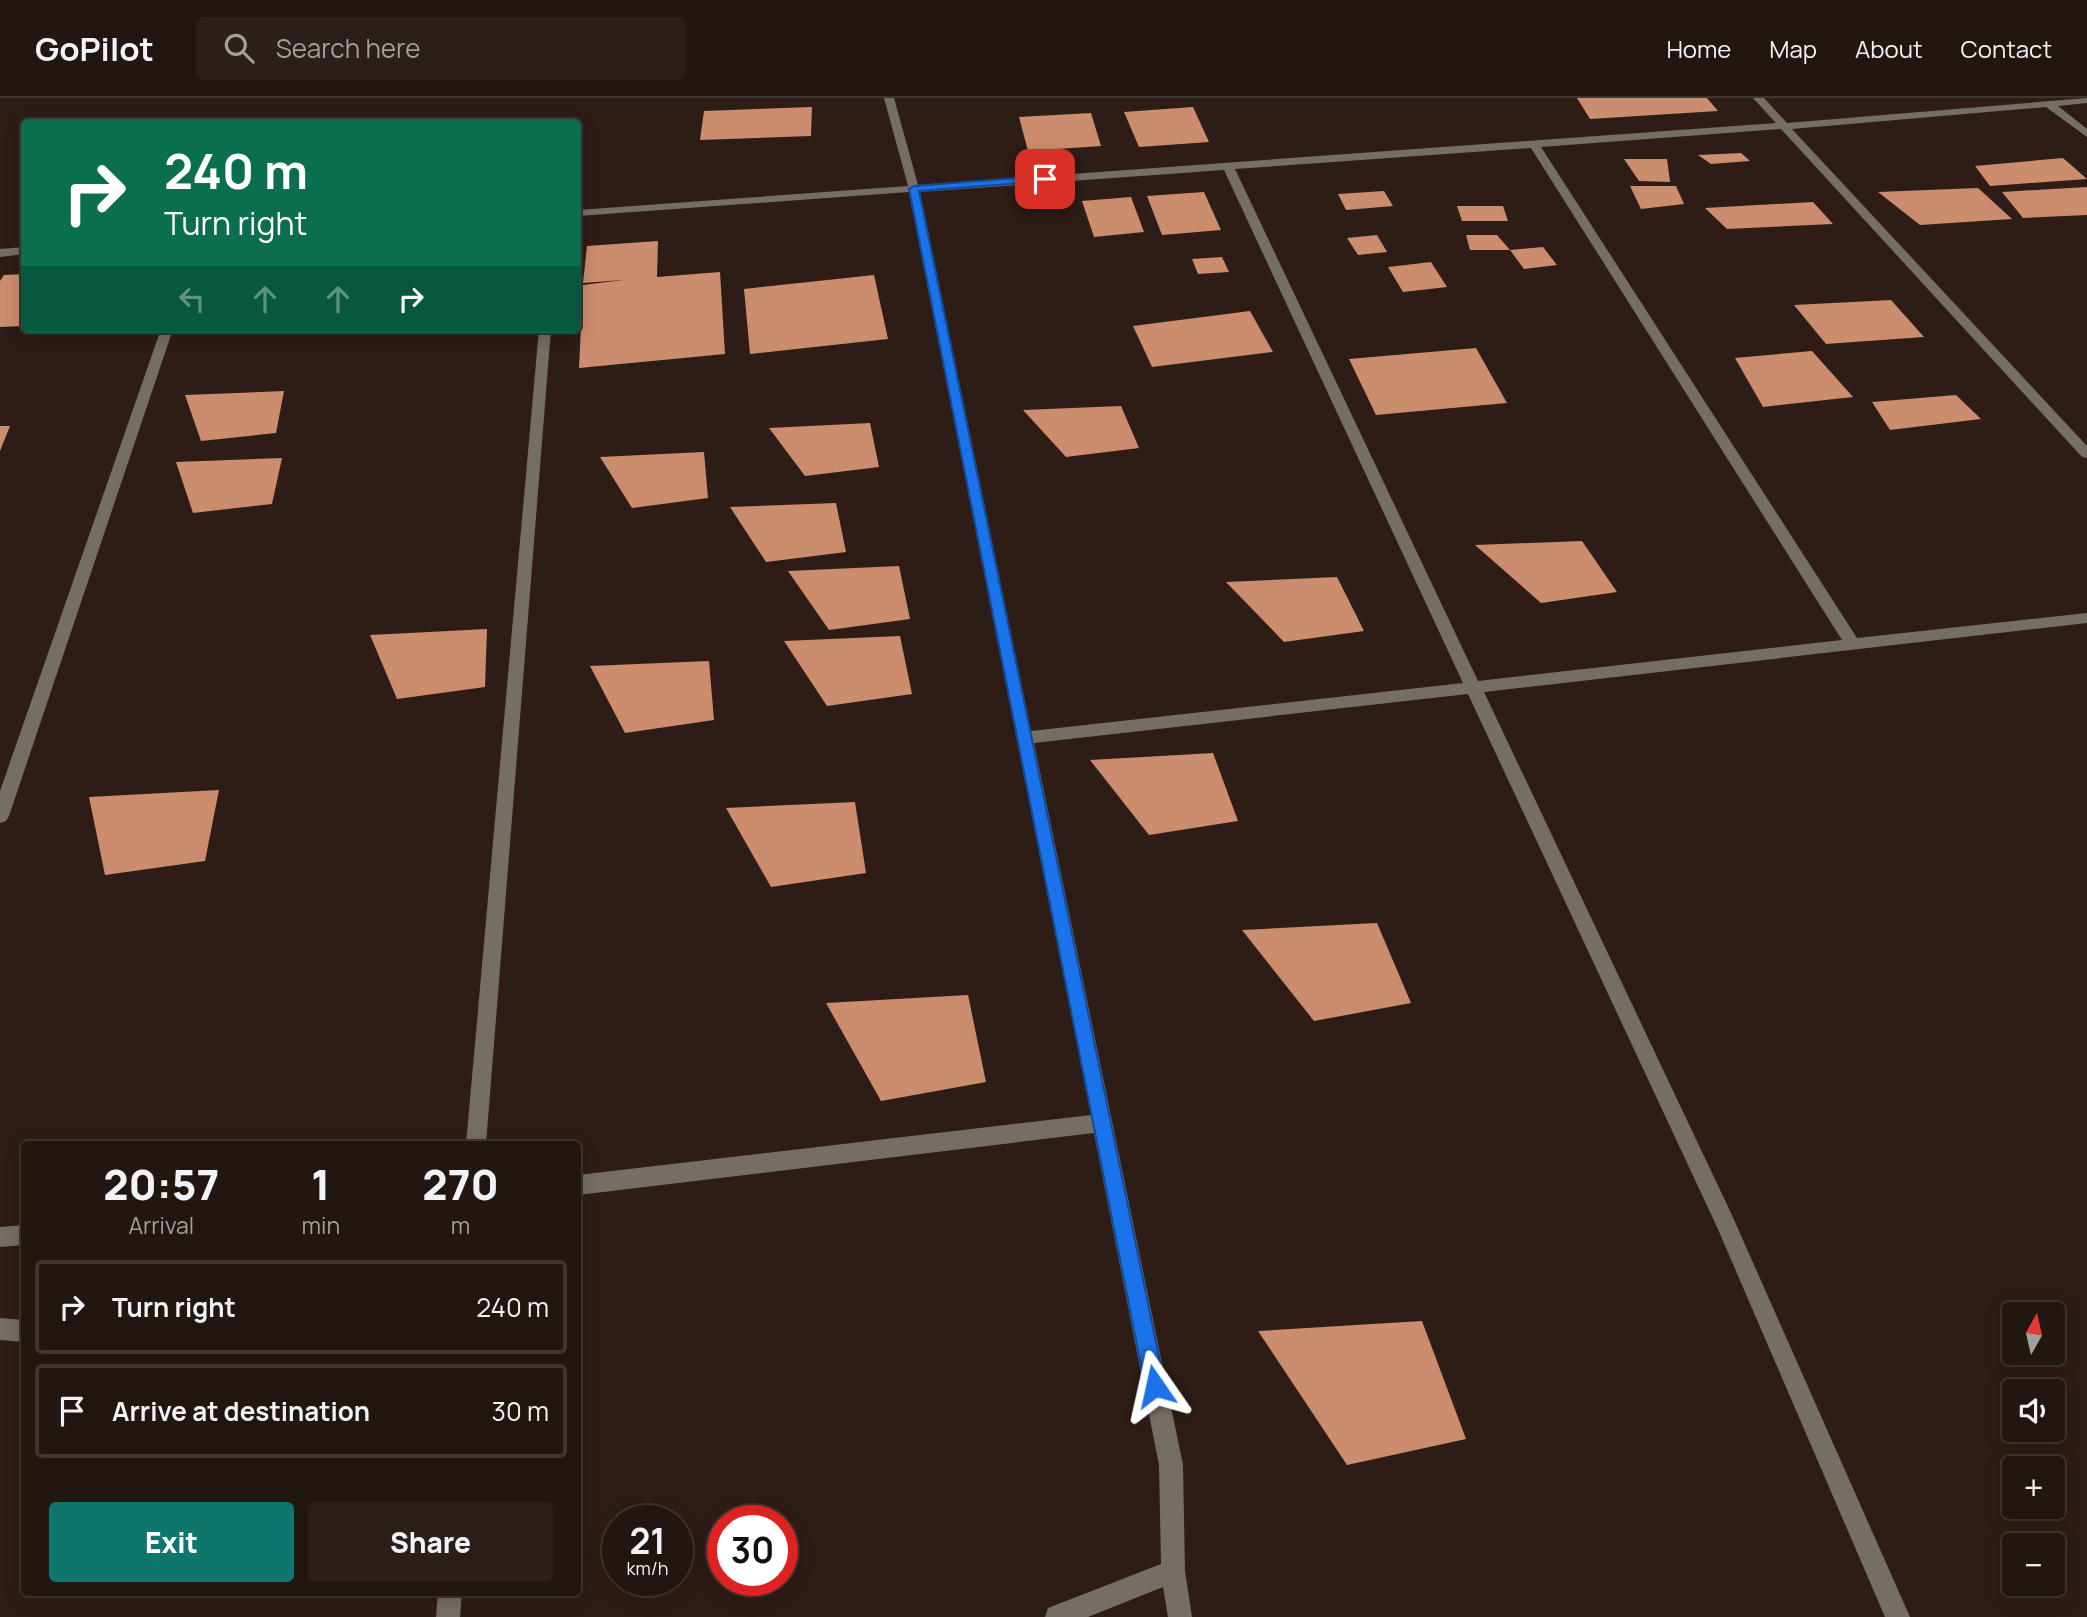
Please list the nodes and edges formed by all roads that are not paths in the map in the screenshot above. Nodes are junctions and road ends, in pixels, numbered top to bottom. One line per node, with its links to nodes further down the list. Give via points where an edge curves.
1 (889, 98): 9 (street)
2 (1758, 98): 5 (street)
3 (2087, 100): 4 (street)
4 (2048, 103): 5 (street); 6 (street)
5 (1785, 126): 7 (street); 15 (street)
6 (2087, 134)
7 (1534, 144): 8 (street); 17 (street)
8 (1228, 166): 9 (street); 18 (street)
9 (914, 189): 10 (street); 19 (street)
10 (581, 213)
11 (21, 251): 12 (street)
12 (0, 253)
13 (166, 333): 20 (street)
14 (545, 333): 22 (street)
15 (2087, 454)
16 (2087, 618): 17 (street)
17 (1853, 645): 18 (street)
18 (1473, 688): 19 (street); 33 (street, via 1724,1220)
19 (1024, 738): 21 (street)
20 (0, 816)
21 (1102, 1123): 23 (street); 28 (street, via 1171,1465)
22 (477, 1141)
23 (581, 1185)
24 (21, 1235): 25 (street)
25 (0, 1237)
26 (0, 1329): 27 (street)
27 (21, 1332)
28 (1173, 1571): 31 (street); 32 (street)
29 (450, 1596): 30 (street)
30 (448, 1617)
31 (1057, 1617)
32 (1180, 1617)
33 (1898, 1617)

